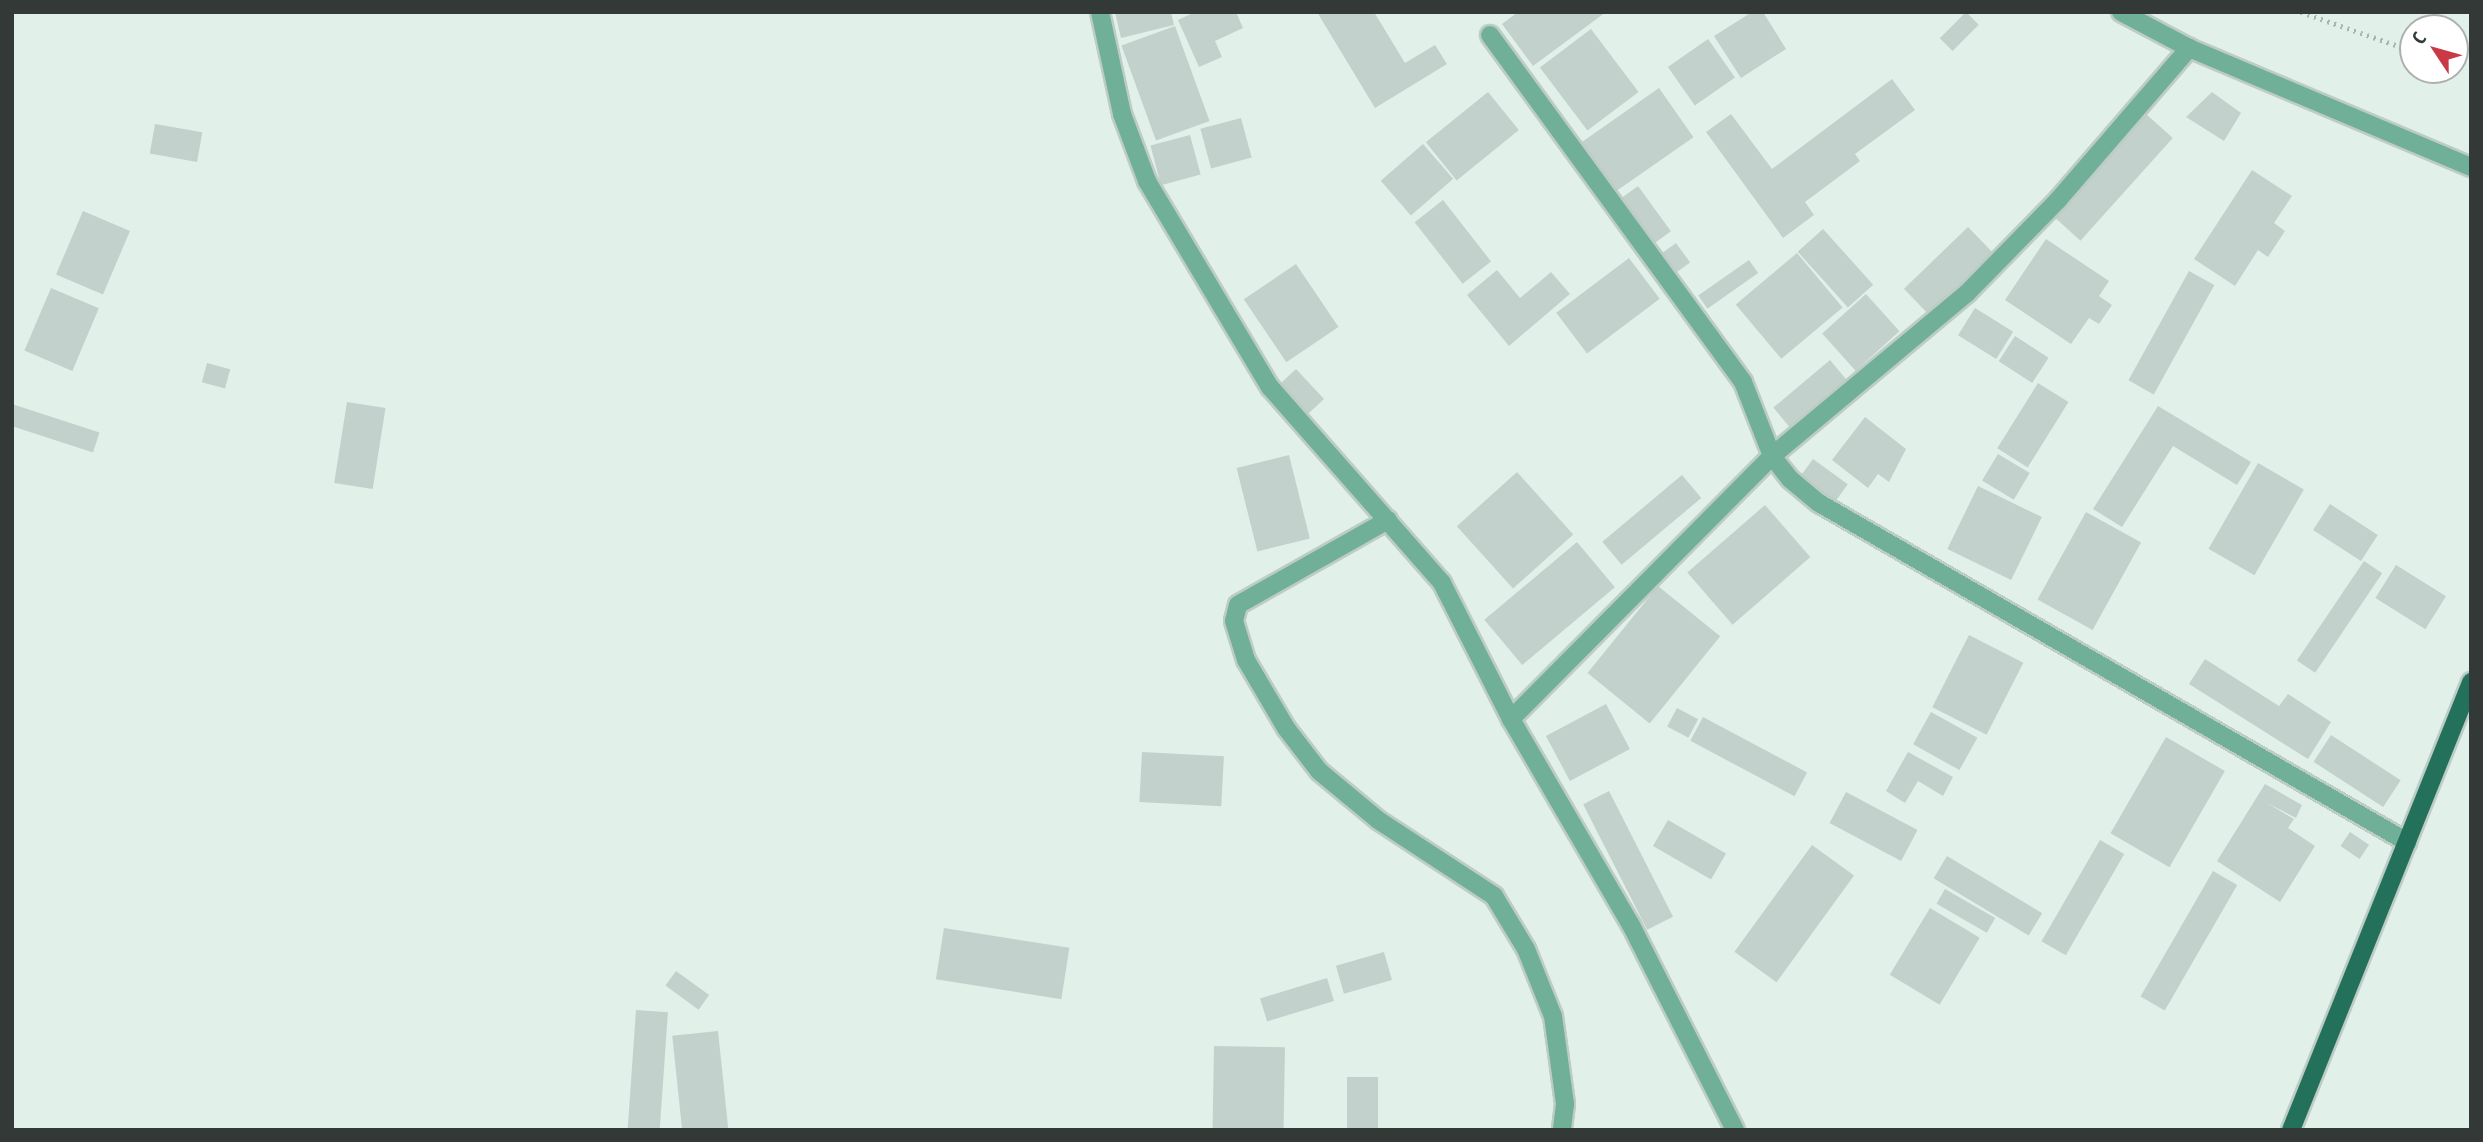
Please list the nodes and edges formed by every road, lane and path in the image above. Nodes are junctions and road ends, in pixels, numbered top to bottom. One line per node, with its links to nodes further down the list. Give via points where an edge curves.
1 (1100, 12): 9 (street, via 1122,114 1147,181 1270,387)
2 (2121, 12): 6 (street)
3 (2301, 12): 5 (path)
4 (1490, 35): 8 (street, via 1743,382)
5 (2399, 46)
6 (2189, 48): 7 (street); 8 (street, via 2058,200 1967,293)
7 (2471, 167)
8 (1772, 456): 11 (street); 12 (street, via 1819,503)
9 (1388, 520): 11 (street, via 1441,583); 13 (street, via 1238,605 1234,621 1246,660 1286,728 1319,771 1378,820 1494,896 1526,949 1553,1016 1565,1104)
10 (2471, 682): 12 (main road)
11 (1511, 719): 14 (street, via 1631,925)
12 (2407, 842): 15 (main road)
13 (1562, 1130)
14 (1735, 1130)
15 (2291, 1130)

